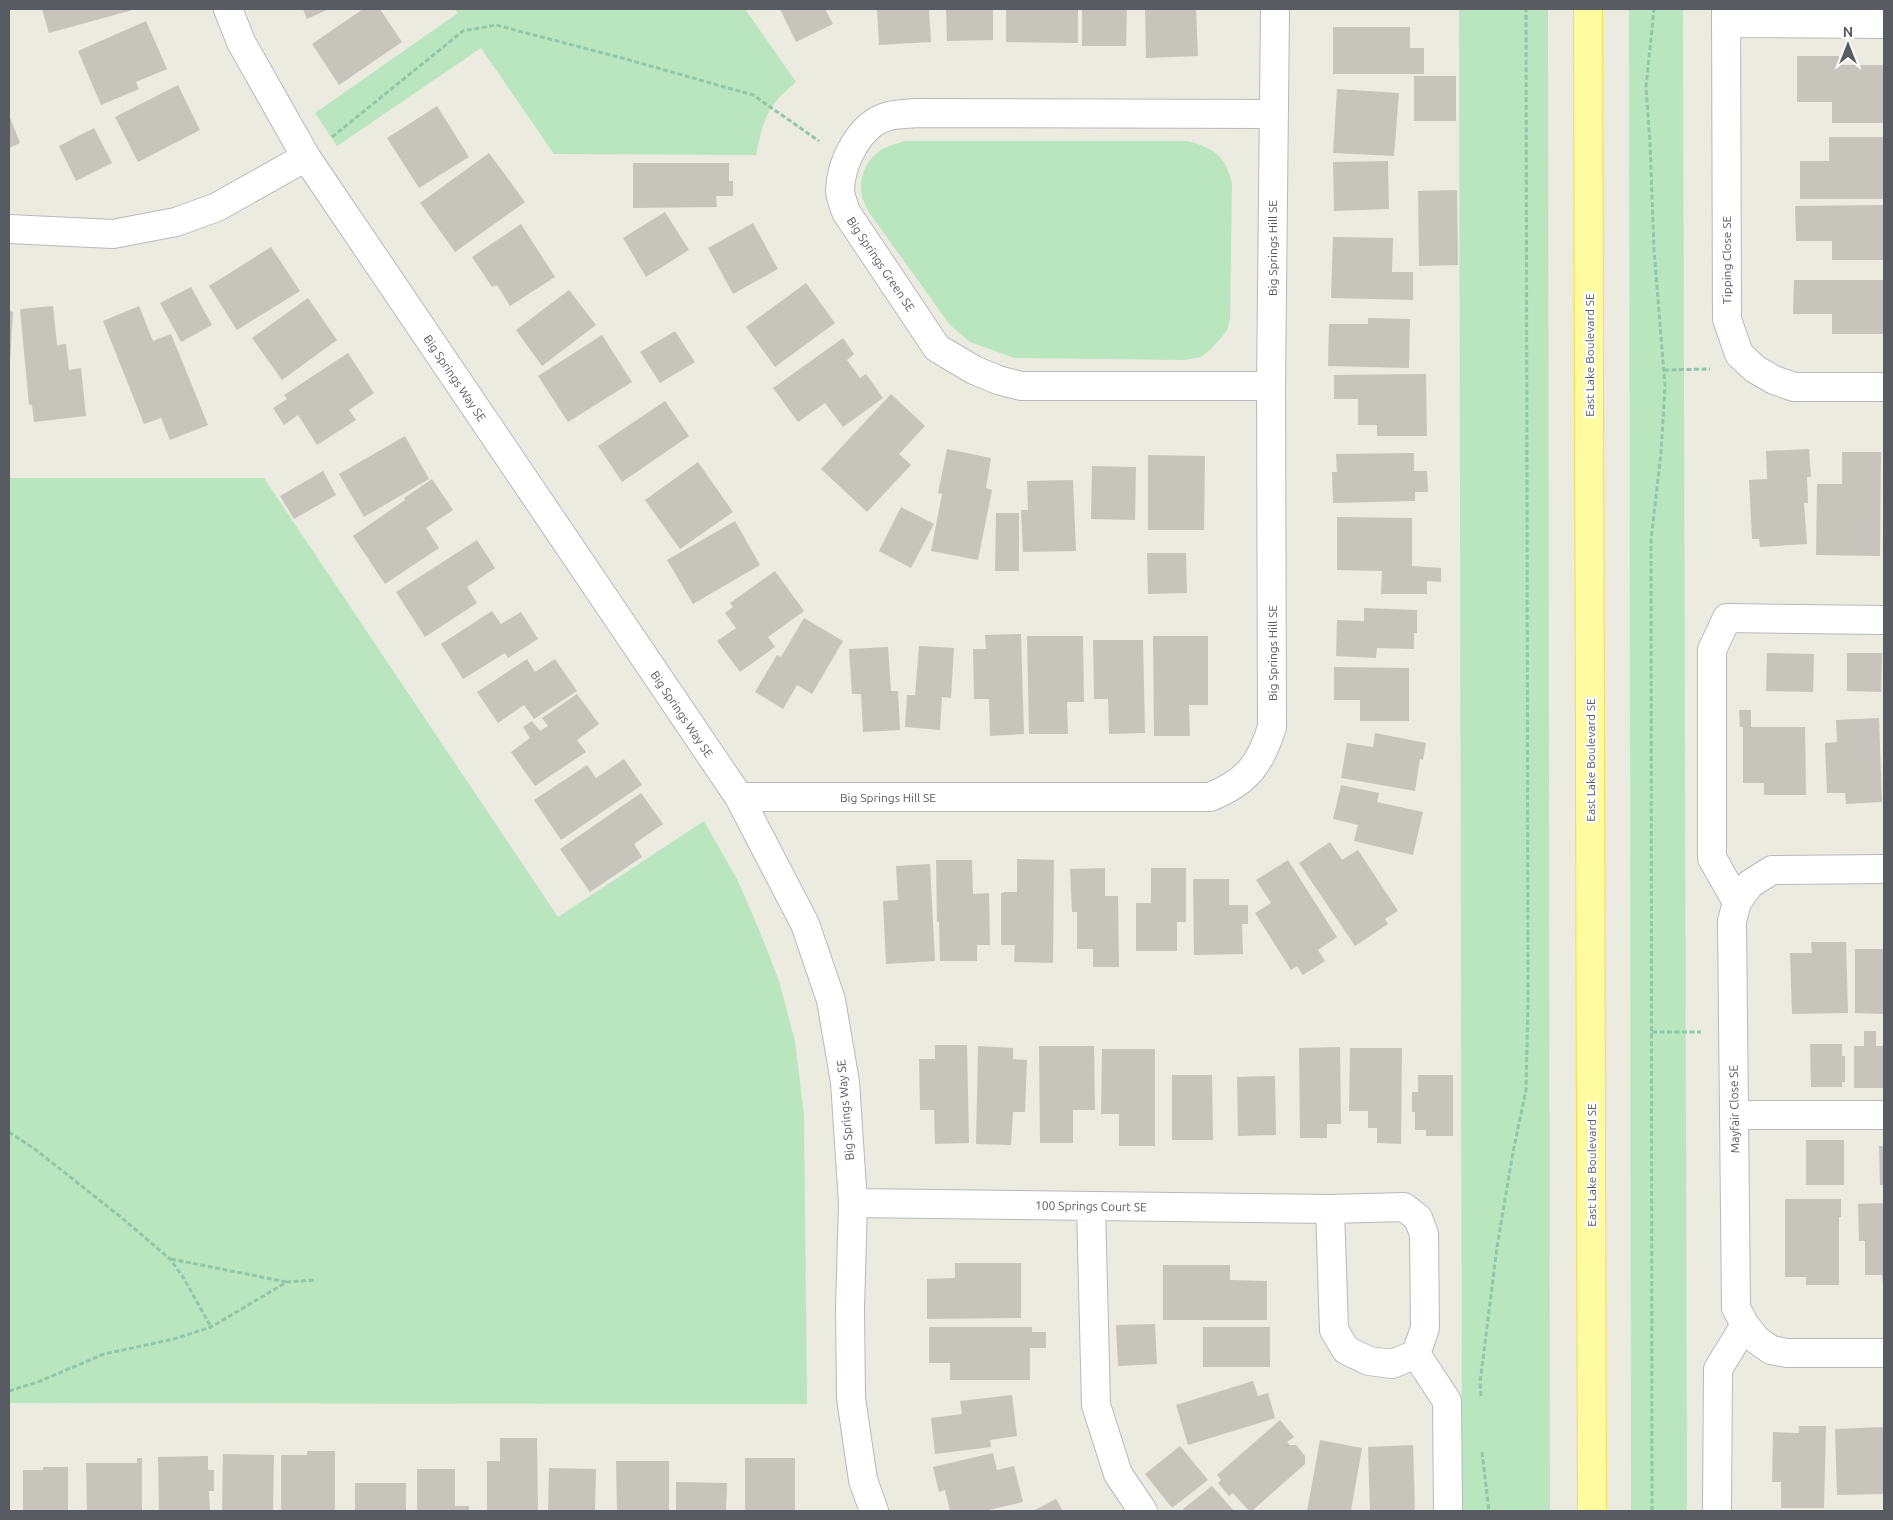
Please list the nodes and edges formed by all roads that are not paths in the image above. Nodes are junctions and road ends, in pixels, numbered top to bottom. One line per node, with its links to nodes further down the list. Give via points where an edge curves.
1 (228, 9): 7 (street, Big Springs Way SE, via 241,42)
2 (1275, 9): 6 (street, Big Springs Hill SE)
3 (1588, 9): 26 (main road, East Lake Boulevard SE)
4 (1726, 16): 5 (street); 10 (street, Tipping Close SE, via 1727,319 1739,354 1755,369 1794,387)
5 (1884, 24)
6 (1274, 114): 9 (street, Big Springs Hill SE); 9 (street, Big Springs Green SE, via 916,112 888,116 867,127 855,145 844,166 840,191 846,212 937,348 974,370 1021,386)
7 (306, 158): 8 (street, via 217,206 176,222 113,234); 12 (street, Big Springs Way SE)
8 (9, 229)
9 (1271, 386): 12 (street, Big Springs Hill SE, via 1272,727 1265,751 1250,772 1230,789 1210,797)
10 (1884, 387)
11 (1884, 620): 14 (street, via 1727,618 1712,650 1712,858)
12 (739, 797): 17 (street, Big Springs Way SE, via 805,924 830,1000 845,1082)
13 (1884, 869): 14 (street, Mayfair Close SE, via 1772,870 1750,884)
14 (1737, 902): 15 (street, Mayfair Close SE, via 1732,920)
15 (1734, 1115): 16 (street); 20 (street, Mayfair Close SE, via 1736,1308)
16 (1884, 1115)
17 (853, 1203): 18 (street, 100 Springs Court SE); 23 (street, Big Springs Way SE, via 851,1398 863,1480)
18 (1091, 1206): 19 (street, 100 Springs Court SE); 24 (street, via 1096,1405 1118,1474)
19 (1330, 1209): 22 (street, via 1334,1330 1346,1350 1369,1361 1392,1364); 22 (street, 100 Springs Court SE, via 1404,1207 1418,1218 1424,1234 1425,1328)
20 (1745, 1326): 21 (street, Mayfair Close SE, via 1772,1350 1787,1353); 27 (street, via 1718,1369)
21 (1884, 1353)
22 (1416, 1354): 25 (street, via 1447,1401)
23 (874, 1511)
24 (1143, 1511)
25 (1448, 1511)
26 (1592, 1511)
27 (1717, 1511)

